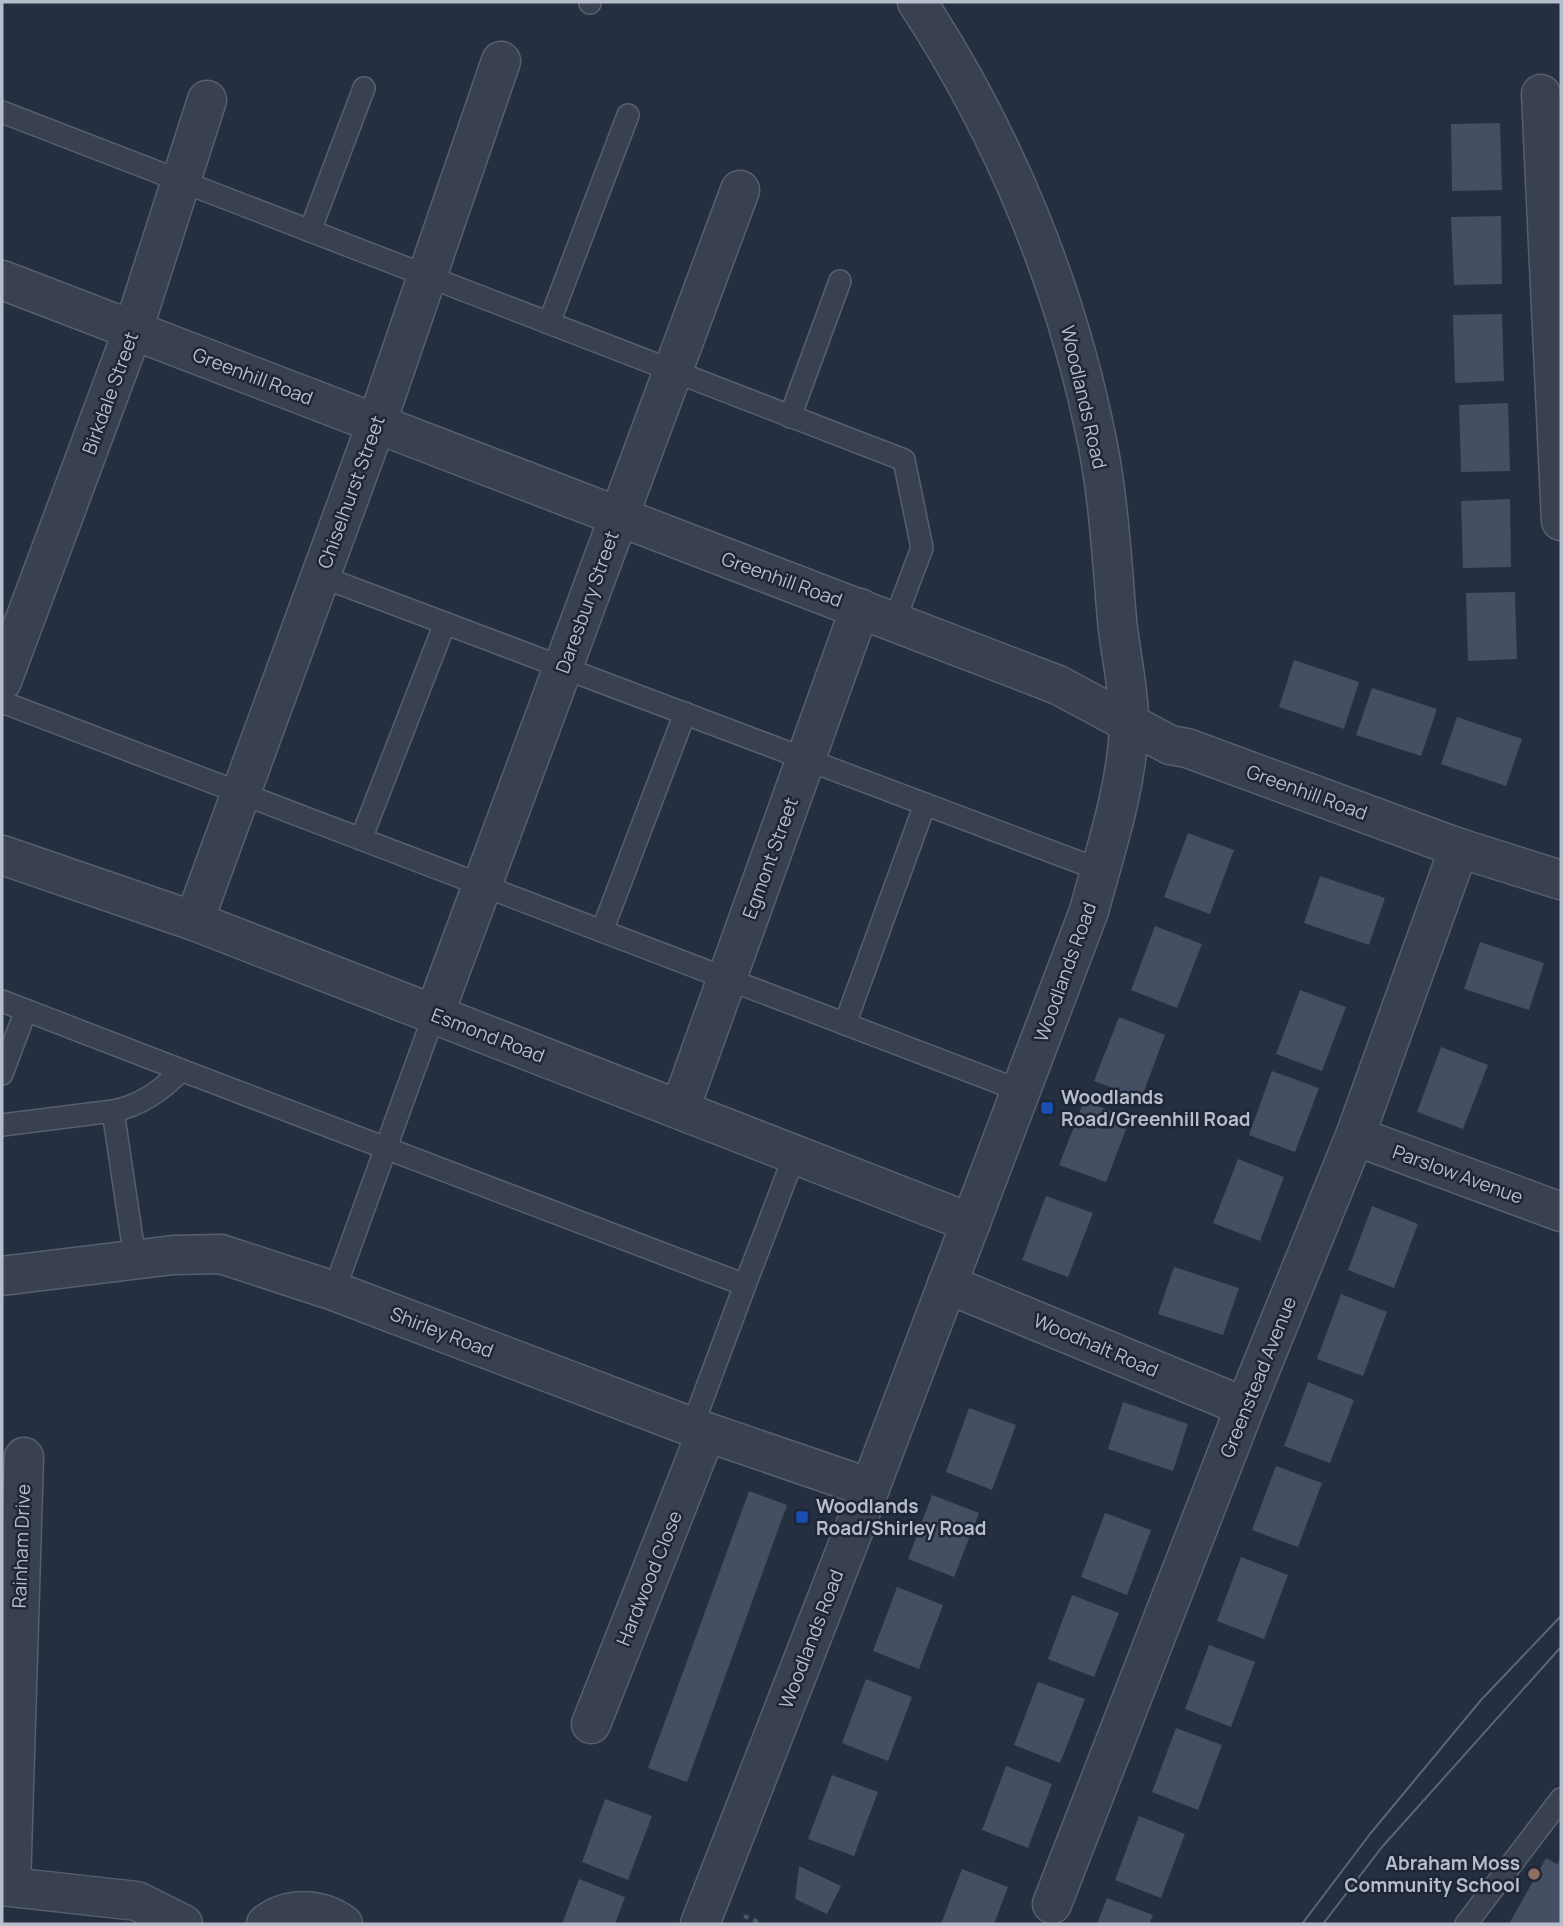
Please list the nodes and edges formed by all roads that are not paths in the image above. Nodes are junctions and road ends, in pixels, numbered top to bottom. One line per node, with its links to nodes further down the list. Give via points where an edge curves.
1 (917, 2): 28 (street, Woodlands Road, via 942,39 1009,168 1079,362 1110,532)
2 (501, 61): 11 (street, Chiselhurst Street)
3 (364, 88): 10 (lane)
4 (1541, 93): 20 (street)
5 (207, 100): 8 (street, Birkdale Street)
6 (2, 112): 8 (lane)
7 (628, 115): 14 (lane)
8 (181, 181): 10 (lane); 15 (street, Birkdale Street)
9 (740, 190): 16 (street, Daresbury Street)
10 (310, 231): 11 (lane)
11 (427, 276): 14 (lane); 18 (street, Chiselhurst Street)
12 (2, 280): 15 (street, Greenhill Road)
13 (840, 281): 17 (lane)
14 (549, 323): 16 (lane)
15 (133, 330): 18 (street, Greenhill Road); 25 (street, Birkdale Street)
16 (672, 371): 17 (lane); 19 (street, Daresbury Street)
17 (790, 416): 22 (lane, via 904,460 922,548)
18 (377, 422): 19 (street, Greenhill Road); 21 (street, Chiselhurst Street)
19 (618, 518): 22 (street, Greenhill Road); 24 (street, Daresbury Street)
20 (1561, 521)
21 (320, 576): 23 (lane); 30 (street, Chiselhurst Street)
22 (877, 615): 28 (street, Greenhill Road, via 1058,685); 29 (street, Egmont Street)
23 (444, 623): 24 (lane); 32 (lane)
24 (563, 667): 27 (lane); 37 (street, Daresbury Street)
25 (2, 681)
26 (2, 702): 30 (lane)
27 (685, 713): 29 (lane); 39 (lane)
28 (1129, 723): 33 (street, Greenhill Road, via 1170,745); 35 (street, Woodlands Road, via 1115,813)
29 (806, 759): 31 (lane); 40 (street, Egmont Street)
30 (241, 793): 32 (lane); 38 (street, Chiselhurst Street)
31 (925, 804): 35 (lane); 44 (lane)
32 (361, 839): 37 (lane)
33 (1459, 848): 36 (street, Greenhill Road); 51 (street, Greenstead Avenue)
34 (2, 855): 38 (street, Esmond Road)
35 (1100, 870): 47 (street, Woodlands Road)
36 (1561, 880)
37 (482, 885): 39 (lane); 43 (street, Daresbury Street)
38 (194, 921): 43 (street, Esmond Road)
39 (602, 931): 40 (lane)
40 (727, 978): 44 (lane); 48 (street, Egmont Street)
41 (2, 1001): 42 (lane)
42 (26, 1010): 45 (lane); 46 (lane)
43 (434, 1015): 48 (street, Esmond Road); 52 (lane)
44 (845, 1024): 47 (lane)
45 (181, 1070): 49 (lane, via 132,1107); 52 (lane)
46 (2, 1074)
47 (1021, 1091): 55 (street, Woodlands Road)
48 (680, 1108): 53 (street, Esmond Road)
49 (113, 1111): 50 (lane); 56 (lane)
50 (2, 1125)
51 (1354, 1136): 54 (street, Parslow Avenue); 61 (street, Greenstead Avenue)
52 (385, 1147): 59 (lane); 60 (lane)
53 (795, 1154): 55 (street, Esmond Road); 59 (lane)
54 (1561, 1212)
55 (971, 1223): 58 (street, Woodlands Road)
56 (135, 1259): 57 (street, Shirley Road); 60 (street, Shirley Road, via 221,1254)
57 (2, 1276)
58 (947, 1284): 61 (street, Woodhalt Road); 64 (street, Woodlands Road)
59 (745, 1285): 62 (lane)
60 (334, 1291): 62 (street, Shirley Road)
61 (1245, 1407): 68 (street, Greenstead Avenue)
62 (699, 1430): 64 (street, Shirley Road); 65 (street, Hardwood Close)
63 (24, 1457): 67 (street, Rainham Drive)
64 (870, 1488): 72 (street, Woodlands Road)
65 (591, 1724)
66 (1561, 1799): 73 (lane)
67 (6, 1886): 69 (street, via 137,1901)
68 (1052, 1904)
69 (183, 1924)
70 (266, 1924): 71 (street, via 302,1911)
71 (343, 1924)
72 (700, 1924)
73 (1466, 1924)

